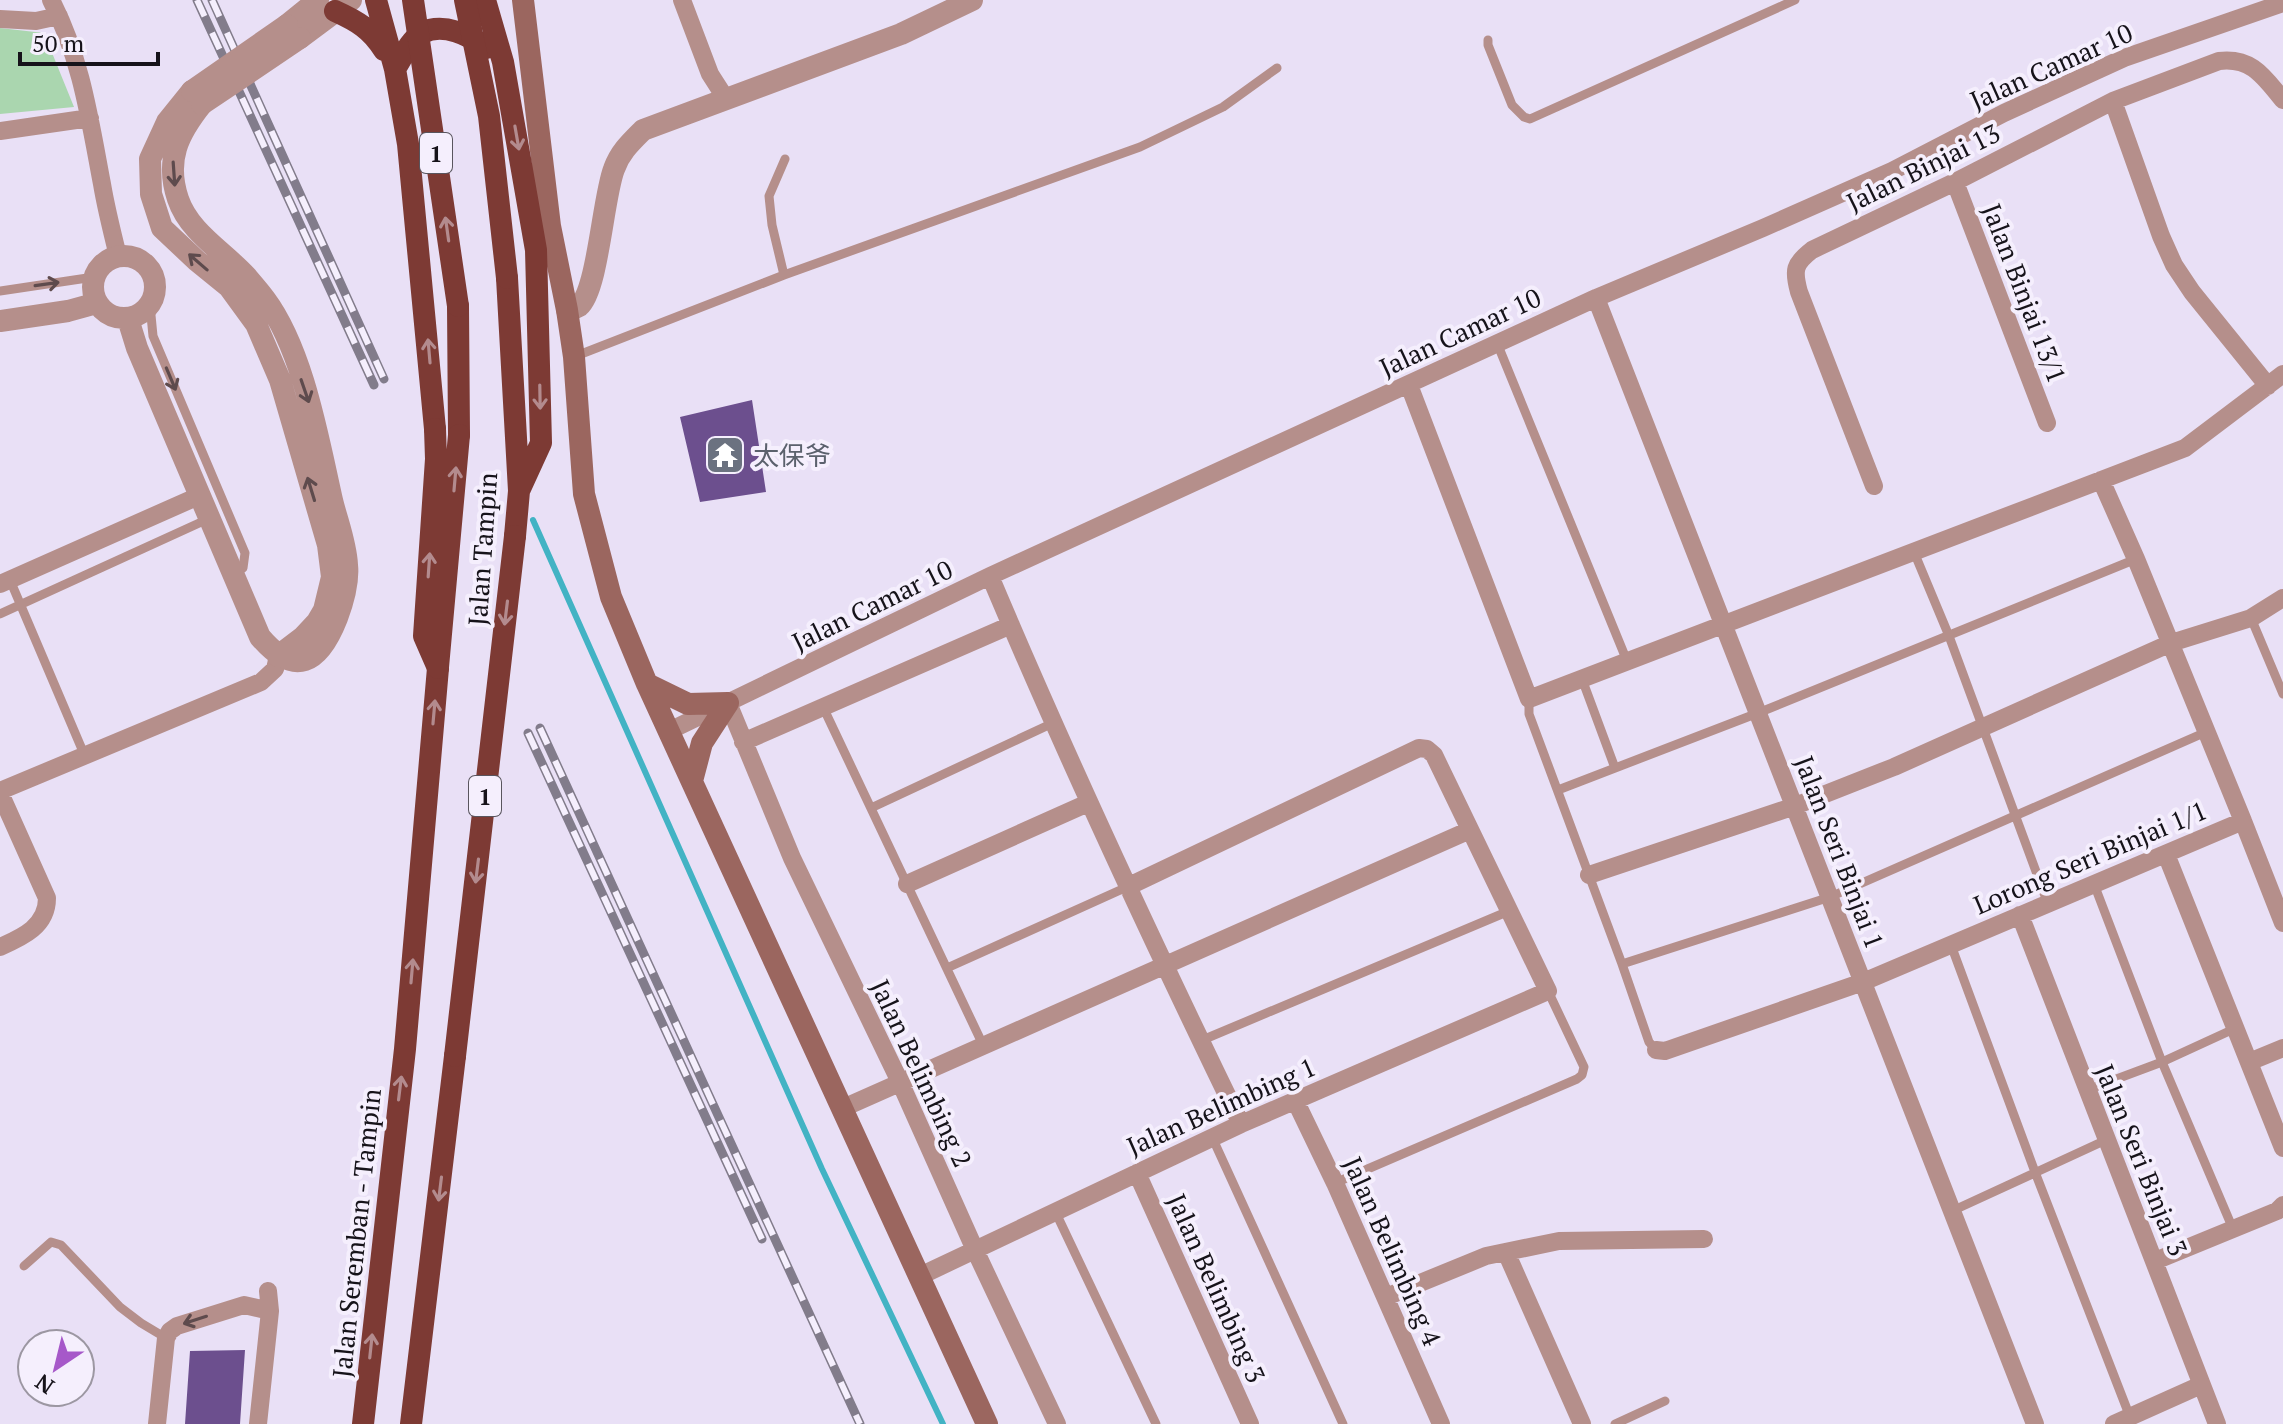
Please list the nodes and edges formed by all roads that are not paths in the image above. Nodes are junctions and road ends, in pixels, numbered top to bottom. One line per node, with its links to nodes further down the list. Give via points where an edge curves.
1 (376, 0): 16 (highway)
2 (413, 0): 59 (highway, Jalan Tampin / 1, one-way to 2, bridge, via 459,435 458,306)
3 (465, 0): 41 (highway, Jalan Tampin / 1, bridge, via 489,116 507,278)
4 (485, 0): 14 (highway)
5 (523, 0): 31 (main road, via 550,226)
6 (682, 0): 17 (street, via 710,74)
7 (972, 0): 17 (street, via 901,34)
8 (1795, 0): 13 (lane, via 1530,119 1512,105)
9 (2283, 3): 28 (street, Jalan Camar 10, via 2124,58 1892,171)
10 (335, 4): 16 (highway, via 368,28); 57 (street, bridge, via 197,98 173,152 174,184 186,215 246,275 288,339 313,414 347,565 344,596 322,647 305,661)
11 (55, 8): 12 (street, via 36,21); 20 (street)
12 (0, 19)
13 (1488, 40)
14 (503, 62): 16 (highway, via 454,30 432,30 413,41); 41 (highway, one-way to 41, via 536,250 541,443)
15 (1277, 68): 25 (lane, via 1223,107 1140,147)
16 (395, 69): 59 (highway, one-way to 16, bridge, via 424,636 435,429 408,144)
17 (726, 99): 31 (street, via 643,130 622,151 590,286 580,304)
18 (2283, 100): 19 (street, Jalan Binjai 13, via 2252,66 2235,59)
19 (2113, 101): 23 (street, Jalan Binjai 13); 36 (street, via 2174,265 2192,292)
20 (90, 118): 21 (street); 24 (street)
21 (0, 131)
22 (785, 159): 25 (lane, via 769,196)
23 (1955, 182): 38 (street, Jalan Binjai 13/1); 40 (street, Jalan Binjai 13, via 1812,250 1797,265 1799,292)
24 (118, 256): 26 (street, via 107,260); 30 (street, via 139,259 153,275 155,296)
25 (784, 275): 35 (lane)
26 (94, 277): 27 (lane, one-way to 26); 29 (street)
27 (0, 291)
28 (1596, 298): 34 (street, Jalan Camar 10); 53 (street, Jalan Seri Binjai 1)
29 (97, 303): 32 (street, via 109,315); 33 (street)
30 (150, 305): 32 (street); 46 (lane, one-way to 46, via 153,336 245,553 243,568)
31 (567, 310): 35 (main road)
32 (128, 319): 42 (street)
33 (0, 321)
34 (1497, 343): 37 (street, Jalan Camar 10); 58 (lane)
35 (574, 357): 61 (main road, via 584,494 611,597)
36 (2276, 380): 39 (street, via 2185,448)
37 (1409, 385): 47 (street, Jalan Camar 10); 63 (street)
38 (2047, 423)
39 (2101, 480): 44 (street); 45 (street, Lorong Seri Binjai 1/1)
40 (1874, 486)
41 (519, 491): 139 (highway, Jalan Tampin / 1, one-way to 139, bridge)
42 (201, 495): 43 (street); 48 (street)
43 (210, 518): 46 (street); 50 (lane)
44 (1914, 552): 53 (street); 55 (lane)
45 (2136, 559): 55 (lane); 56 (street, Lorong Seri Binjai 1/1)
46 (233, 573): 57 (street, via 260,637)
47 (990, 576): 54 (street); 64 (street, Jalan Camar 10)
48 (5, 582): 50 (lane)
49 (2283, 598): 52 (street)
50 (21, 605): 51 (lane); 72 (lane)
51 (0, 614)
52 (2251, 618): 56 (street); 62 (lane)
53 (1724, 624): 58 (street); 66 (street, Jalan Seri Binjai 1)
54 (1011, 625): 65 (street); 67 (street)
55 (1949, 636): 66 (lane); 68 (lane)
56 (2171, 643): 68 (street); 70 (street, Lorong Seri Binjai 1/1)
57 (278, 656): 72 (street, via 275,669 261,682)
58 (1627, 661): 60 (street)
59 (438, 668): 104 (highway, Jalan Tampin / 1, one-way to 59)
60 (1582, 679): 63 (street); 73 (lane)
61 (647, 684): 64 (main road, via 688,704); 69 (main road)
62 (2283, 694)
63 (1529, 699): 75 (lane, via 1529,714)
64 (728, 703): 69 (street, Jalan Camar 10); 71 (street, Jalan Belimbing 2); 74 (main road, via 702,743)
65 (823, 707): 71 (street); 79 (lane)
66 (1758, 713): 73 (lane); 78 (street, Jalan Seri Binjai 1)
67 (1053, 723): 77 (street); 79 (lane)
68 (1983, 728): 78 (street); 80 (lane)
69 (669, 731): 74 (main road)
70 (2206, 732): 80 (lane); 81 (street, Lorong Seri Binjai 1/1)
71 (743, 742): 108 (street, Jalan Belimbing 2, via 792,858)
72 (84, 754): 76 (street)
73 (1615, 768): 75 (lane)
74 (692, 781): 111 (main road)
75 (1558, 790): 84 (lane)
76 (0, 792): 94 (street, via 47,898 43,918 30,932)
77 (1088, 803): 85 (street); 87 (street)
78 (1795, 806): 84 (street); 88 (street, Jalan Seri Binjai 1)
79 (871, 808): 85 (lane)
80 (2017, 817): 88 (lane); 89 (lane)
81 (2243, 821): 83 (street, Lorong Seri Binjai 1/1); 92 (street)
82 (1470, 830): 87 (street, via 1434,755 1419,748); 90 (street); 96 (street)
83 (2166, 854): 86 (street, Lorong Seri Binjai 1/1); 100 (street)
84 (1589, 875): 95 (lane)
85 (907, 884): 97 (lane)
86 (2094, 884): 89 (street, Lorong Seri Binjai 1/1); 106 (lane)
87 (1127, 887): 96 (street); 97 (lane)
88 (1830, 897): 95 (lane); 98 (street, Jalan Seri Binjai 1)
89 (2048, 904): 91 (street, Lorong Seri Binjai 1/1)
90 (1509, 911): 99 (street); 101 (lane)
91 (2020, 915): 93 (street, Lorong Seri Binjai 1/1); 109 (street, Jalan Seri Binjai 3)
92 (2283, 923)
93 (1951, 944): 98 (street, Lorong Seri Binjai 1/1); 116 (lane)
94 (0, 947)
95 (1622, 964): 105 (lane)
96 (1163, 966): 101 (street); 102 (street)
97 (947, 968): 102 (lane)
98 (1863, 982): 105 (street, Lorong Seri Binjai 1/1); 121 (street, Jalan Seri Binjai 1)
99 (1548, 991): 110 (street, Jalan Belimbing 1); 118 (lane, via 1584,1067 1582,1075)
100 (2236, 1028): 106 (lane); 107 (street)
101 (1200, 1041): 112 (street)
102 (983, 1045): 108 (street)
103 (2283, 1048): 107 (street)
104 (405, 1049): 138 (highway, Jalan Seremban - Tampin / 1, one-way to 104)
105 (1656, 1050)
106 (2162, 1062): 109 (lane); 122 (lane)
107 (2249, 1062): 115 (street)
108 (900, 1082): 111 (street); 124 (street, Jalan Belimbing 2)
109 (2086, 1090): 114 (street, Jalan Seri Binjai 3)
110 (1295, 1100): 112 (street, Jalan Belimbing 1); 118 (street, Jalan Belimbing 4)
111 (843, 1108): 128 (main road)
112 (1241, 1124): 113 (street, Jalan Belimbing 1)
113 (1212, 1137): 117 (street, Jalan Belimbing 1); 144 (lane)
114 (2106, 1140): 116 (lane); 126 (street, Jalan Seri Binjai 3)
115 (2283, 1148)
116 (2035, 1172): 121 (lane); 135 (lane)
117 (1137, 1173): 120 (street, Jalan Belimbing 1); 143 (street, Jalan Belimbing 3)
118 (1335, 1183): 130 (street, Jalan Belimbing 4)
119 (2283, 1205): 122 (street)
120 (1055, 1211): 124 (street, Jalan Belimbing 1); 142 (lane)
121 (1952, 1211): 148 (street, Jalan Seri Binjai 1)
122 (2233, 1229): 126 (street)
123 (1704, 1239): 125 (street, via 1559,1241)
124 (975, 1250): 128 (street, Jalan Belimbing 1); 141 (street, Jalan Belimbing 2)
125 (1506, 1252): 130 (street); 146 (street)
126 (2155, 1261): 133 (street, Jalan Seri Binjai 3)
127 (24, 1266): 132 (lane, via 51,1242 61,1245 120,1307)
128 (920, 1276): 140 (main road)
129 (268, 1291): 131 (street)
130 (1386, 1297): 145 (street, Jalan Belimbing 4)
131 (270, 1311): 132 (street, one-way to 132, via 244,1305 177,1326); 137 (street)
132 (166, 1338): 136 (street)
133 (2201, 1385): 135 (street); 149 (street, Jalan Seri Binjai 3)
134 (1665, 1401): 147 (lane)
135 (2125, 1422)
136 (157, 1424)
137 (258, 1424)
138 (363, 1424)
139 (411, 1424)
140 (987, 1424)
141 (1057, 1424)
142 (1156, 1424)
143 (1250, 1424)
144 (1343, 1424)
145 (1441, 1424)
146 (1582, 1424)
147 (1615, 1424)
148 (2035, 1424)
149 (2217, 1424)

